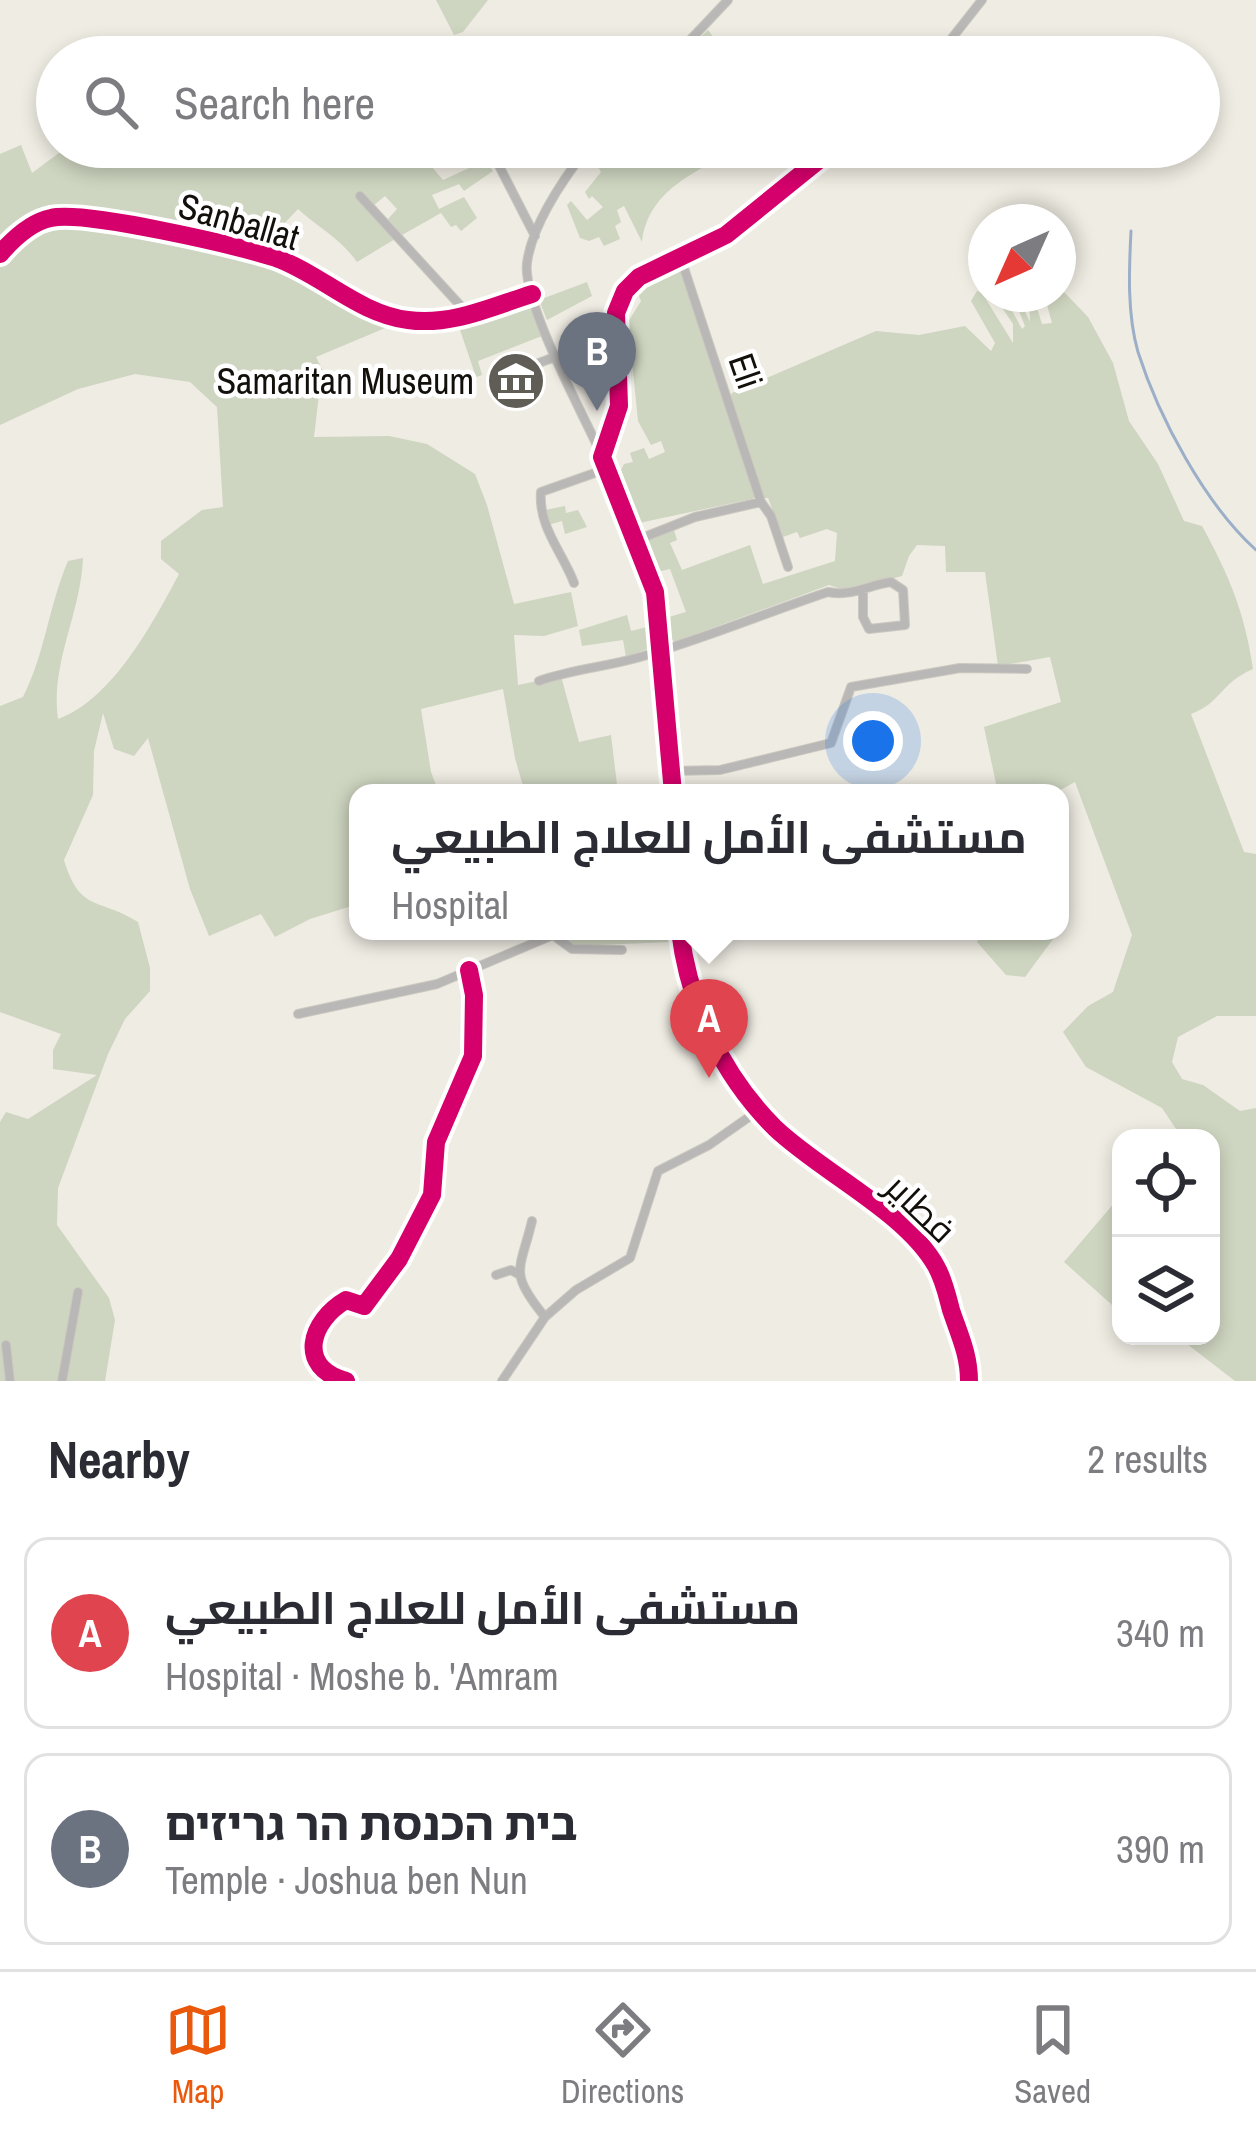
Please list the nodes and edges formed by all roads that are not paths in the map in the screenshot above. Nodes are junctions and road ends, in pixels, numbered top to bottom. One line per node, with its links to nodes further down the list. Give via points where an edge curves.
1 (728, 0): 3 (street)
2 (982, 0): 4 (street)
3 (694, 36)
4 (954, 36)
5 (500, 168): 9 (street)
6 (571, 168): 9 (street)
7 (809, 168): 11 (street, via 731,231)
8 (360, 196): 13 (street)
9 (536, 237): 12 (street, via 526,268)
10 (0, 254): 13 (street, Sanballat, via 35,224 70,217 278,259 405,320)
11 (680, 256): 18 (street, via 639,277 619,302 619,409); 20 (street, Eli)
12 (532, 294): 13 (street, Sanballat); 14 (street)
13 (469, 315)
14 (557, 356): 15 (street); 18 (street)
15 (527, 369): 16 (street); 17 (street)
16 (492, 381)
17 (535, 394)
18 (602, 457): 19 (street)
19 (606, 469): 21 (street); 23 (street, via 541,492 554,549)
20 (761, 502): 21 (street); 22 (street, Eli)
21 (637, 539): 25 (street, via 656,592)
22 (788, 567)
23 (574, 583)
24 (863, 589): 24 (street, via 869,629 905,625 900,586); 25 (street, via 828,592)
25 (660, 651): 27 (street); 28 (street)
26 (1027, 669): 28 (street, via 960,668 851,687 826,745 719,770)
27 (539, 680)
28 (672, 771): 29 (street)
29 (673, 784)
30 (541, 940): 34 (street)
31 (560, 940): 33 (street, via 572,949)
32 (682, 940): 36 (street, فطاير, via 699,1014)
33 (622, 950)
34 (469, 970): 35 (street); 46 (street, via 472,1056 440,1127 433,1195 364,1306 339,1303 313,1338 317,1362)
35 (298, 1014)
36 (759, 1110): 41 (street, via 658,1171 630,1258); 43 (street, فطاير, via 924,1248 945,1286)
37 (532, 1221): 39 (street)
38 (496, 1274): 39 (street)
39 (519, 1275): 41 (street)
40 (78, 1292): 45 (street)
41 (545, 1317): 47 (street)
42 (6, 1346): 44 (street)
43 (969, 1376): 48 (street)
44 (10, 1381)
45 (62, 1381)
46 (346, 1381)
47 (502, 1381)
48 (979, 1381)

